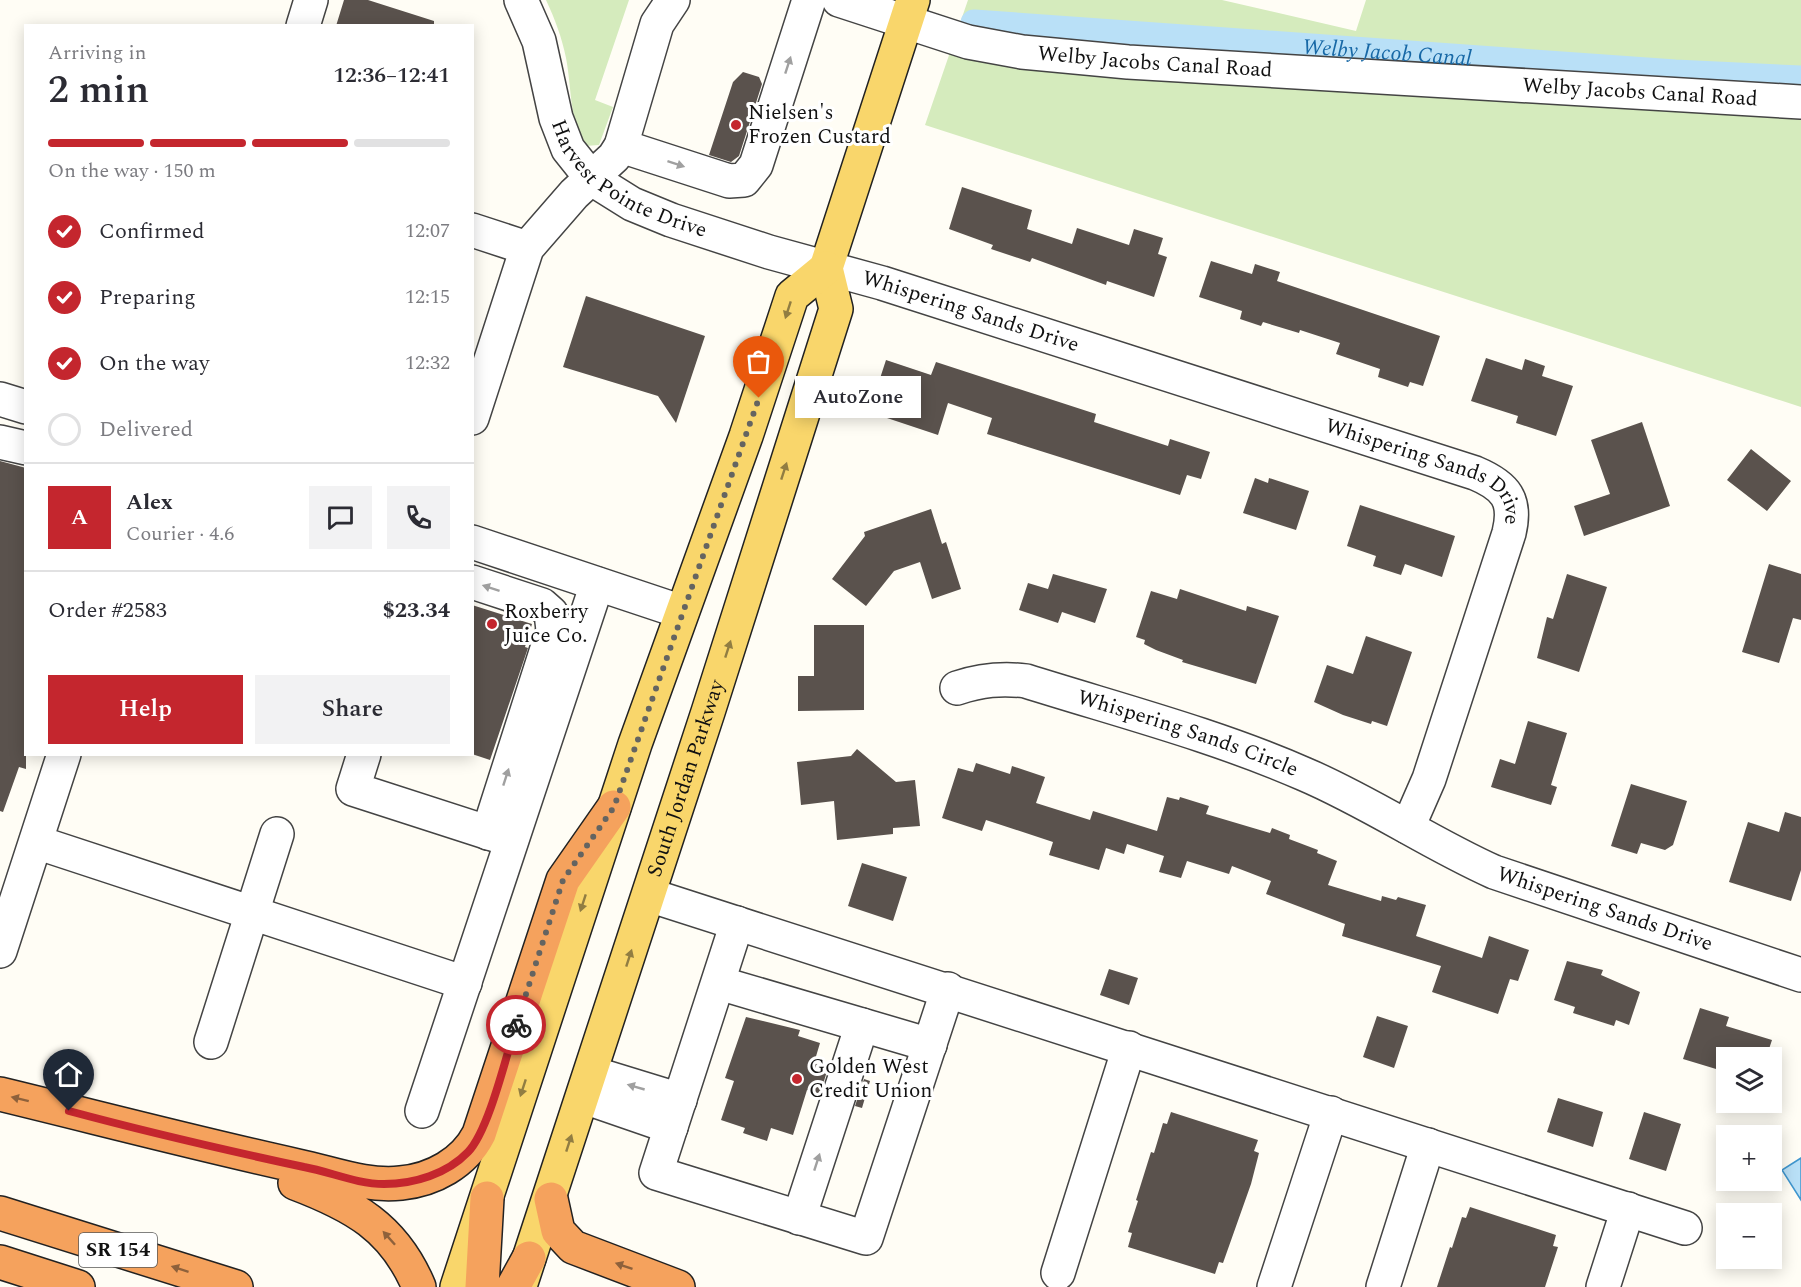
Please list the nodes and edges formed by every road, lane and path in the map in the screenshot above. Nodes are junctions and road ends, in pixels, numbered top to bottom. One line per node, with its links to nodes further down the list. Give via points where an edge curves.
1 (311, 0): 7 (street)
2 (521, 0): 10 (street, Harvest Pointe Drive, via 539,41 561,134)
3 (674, 0): 9 (street, via 657,24)
4 (809, 0): 9 (street, one-way to 4, via 729,181 744,180 756,165)
5 (839, 0): 6 (street, Welby Jacobs Canal Road)
6 (909, 11): 8 (street, Welby Jacobs Canal Road, via 968,42 1022,52 1128,62); 13 (main road)
7 (304, 24)
8 (1801, 102)
9 (621, 146): 10 (street)
10 (592, 179): 12 (street); 13 (street, Harvest Pointe Drive, via 651,213)
11 (474, 231): 12 (street)
12 (527, 248): 16 (street)
13 (826, 268): 22 (main road, one-way to 22, via 792,296); 27 (street, Whispering Sands Drive, via 1464,469 1501,487 1512,509 1509,533 1430,779); 31 (main road, South Jordan Parkway, one-way to 13, via 836,309)
14 (0, 399): 15 (street)
15 (24, 406)
16 (474, 412)
17 (0, 442): 18 (street)
18 (24, 448)
19 (474, 543): 21 (street)
20 (474, 583): 29 (street, one-way to 20, via 553,630 551,613 542,605)
21 (597, 584): 22 (street); 29 (street)
22 (682, 612): 26 (main road)
23 (957, 688): 27 (street, Whispering Sands Circle, via 980,680 1026,681 1259,756 1305,774)
24 (63, 756): 30 (street)
25 (363, 756): 29 (street, via 353,789)
26 (614, 807): 48 (highway, via 563,880 483,1125 475,1143 460,1159 422,1178 374,1184); 50 (main road, one-way to 50)
27 (1408, 827): 35 (street, Whispering Sands Drive, via 1450,853 1494,872)
28 (277, 834): 32 (street)
29 (500, 837): 36 (street)
30 (36, 842): 32 (street); 34 (street)
31 (649, 895): 33 (street); 43 (main road, South Jordan Parkway, one-way to 31)
32 (252, 912): 36 (street); 40 (street)
33 (737, 923): 37 (street); 38 (street)
34 (0, 951)
35 (1801, 975)
36 (465, 983): 45 (street)
37 (719, 983): 39 (street); 46 (street)
38 (948, 990): 41 (street); 42 (street)
39 (862, 1025): 41 (street); 54 (street, one-way to 39)
40 (211, 1042)
41 (930, 1046): 54 (street, via 866,1238)
42 (1129, 1048): 47 (street); 58 (street)
43 (588, 1085): 46 (street); 51 (main road, South Jordan Parkway, one-way to 43)
44 (0, 1094): 48 (highway, one-way to 44)
45 (422, 1111)
46 (676, 1113): 54 (street, via 656,1173)
47 (1331, 1113): 49 (street); 66 (street)
48 (178, 1140): 61 (highway, one-way to 48, via 389,1238 351,1207)
49 (1428, 1144): 52 (street); 67 (street)
50 (487, 1198): 62 (main road); 63 (highway)
51 (550, 1199): 57 (main road, South Jordan Parkway); 65 (highway, one-way to 51, via 573,1247 558,1231)
52 (1628, 1209): 55 (street); 68 (street)
53 (0, 1213): 60 (highway, SR 154, one-way to 53)
54 (799, 1218)
55 (1685, 1228)
56 (0, 1262): 59 (highway, SR 154)
57 (524, 1273): 64 (highway)
58 (1058, 1273)
59 (78, 1287)
60 (236, 1287)
61 (419, 1287)
62 (457, 1287)
63 (482, 1287)
64 (513, 1287)
65 (678, 1287)
66 (1274, 1287)
67 (1383, 1287)
68 (1603, 1287)

